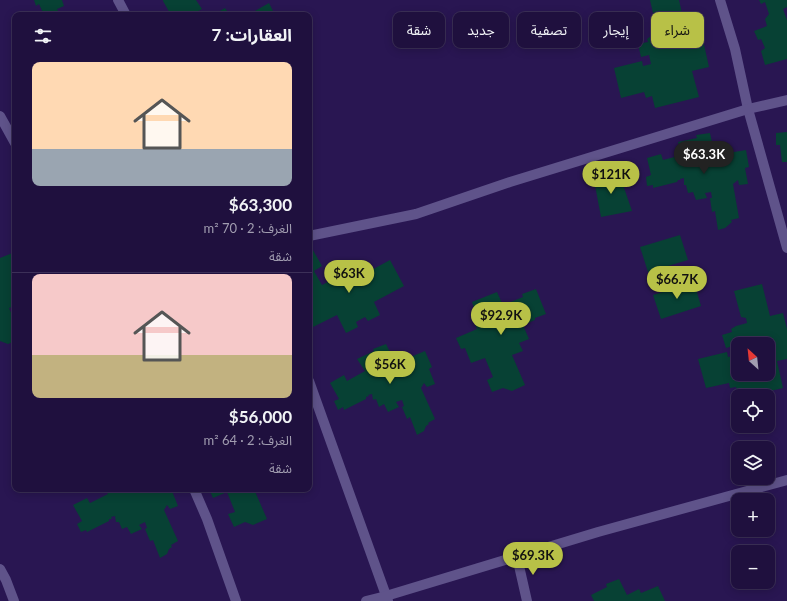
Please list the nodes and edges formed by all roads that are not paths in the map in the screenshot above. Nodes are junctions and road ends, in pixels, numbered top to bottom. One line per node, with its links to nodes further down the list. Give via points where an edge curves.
1 (118, 0): 3 (street)
2 (720, 0): 5 (street, via 736,49)
3 (124, 12)
4 (787, 100): 5 (street)
5 (748, 109): 8 (street, via 510,182 416,214); 9 (street)
6 (0, 116): 7 (street)
7 (12, 137)
8 (312, 235)
9 (787, 248)
10 (312, 389): 15 (street)
11 (787, 480): 13 (street)
12 (195, 492): 17 (street)
13 (517, 557): 15 (street); 19 (street)
14 (0, 569): 16 (street)
15 (387, 599): 18 (street)
16 (14, 601)
17 (236, 601)
18 (366, 601)
19 (527, 601)

